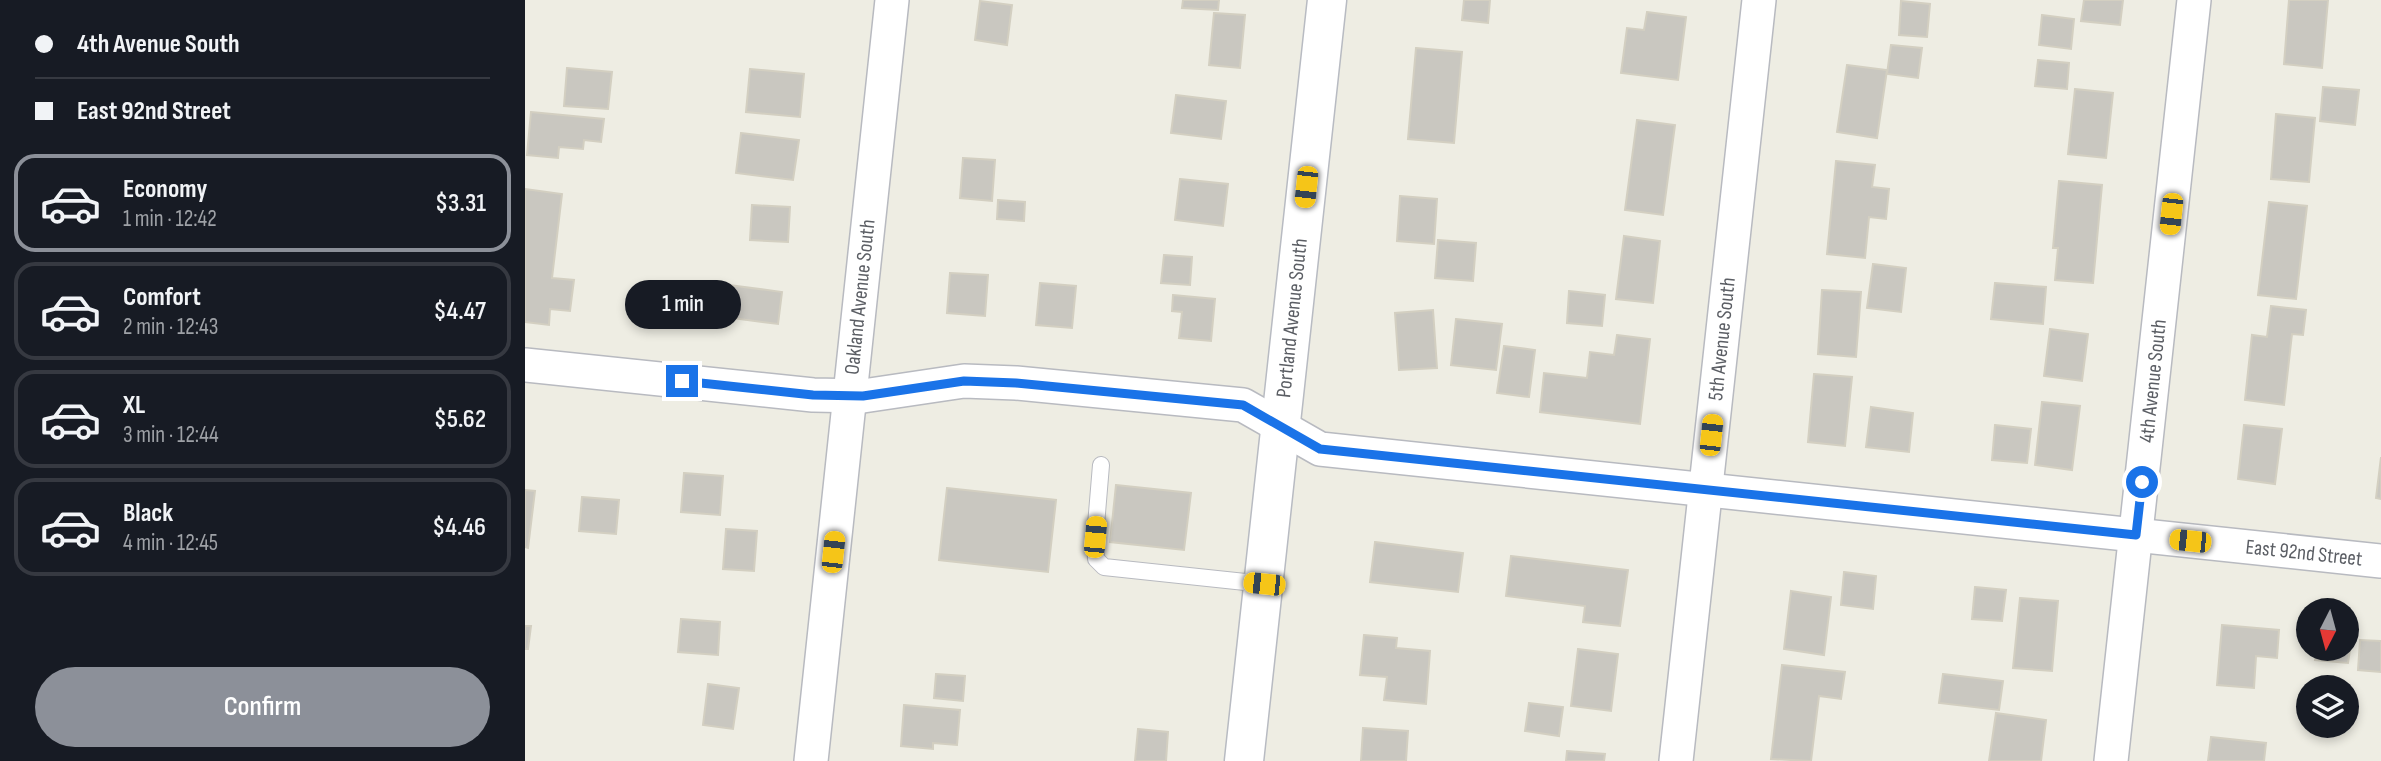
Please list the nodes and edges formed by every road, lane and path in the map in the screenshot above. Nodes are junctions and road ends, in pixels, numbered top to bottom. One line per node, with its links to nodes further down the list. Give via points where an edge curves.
1 (892, 0): 6 (street, Oakland Avenue South)
2 (1327, 0): 7 (main road, Portland Avenue South)
3 (1759, 0): 9 (street, 5th Avenue South)
4 (2195, 0): 10 (street, 4th Avenue South)
5 (525, 365): 6 (street, East 92nd Street)
6 (849, 396): 7 (street, East 92nd Street, via 964,381 1016,383 1243,405); 13 (street, Oakland Avenue South)
7 (1280, 428): 9 (street, East 92nd Street, via 1320,449); 12 (main road, Portland Avenue South)
8 (1101, 465): 12 (lane, via 1095,537 1096,559 1104,567)
9 (1706, 490): 10 (street, East 92nd Street); 15 (street, 5th Avenue South)
10 (2136, 535): 11 (street, East 92nd Street); 16 (street, 4th Avenue South)
11 (2381, 561)
12 (1264, 584): 14 (main road, Portland Avenue South)
13 (811, 761)
14 (1244, 761)
15 (1676, 761)
16 (2112, 761)

